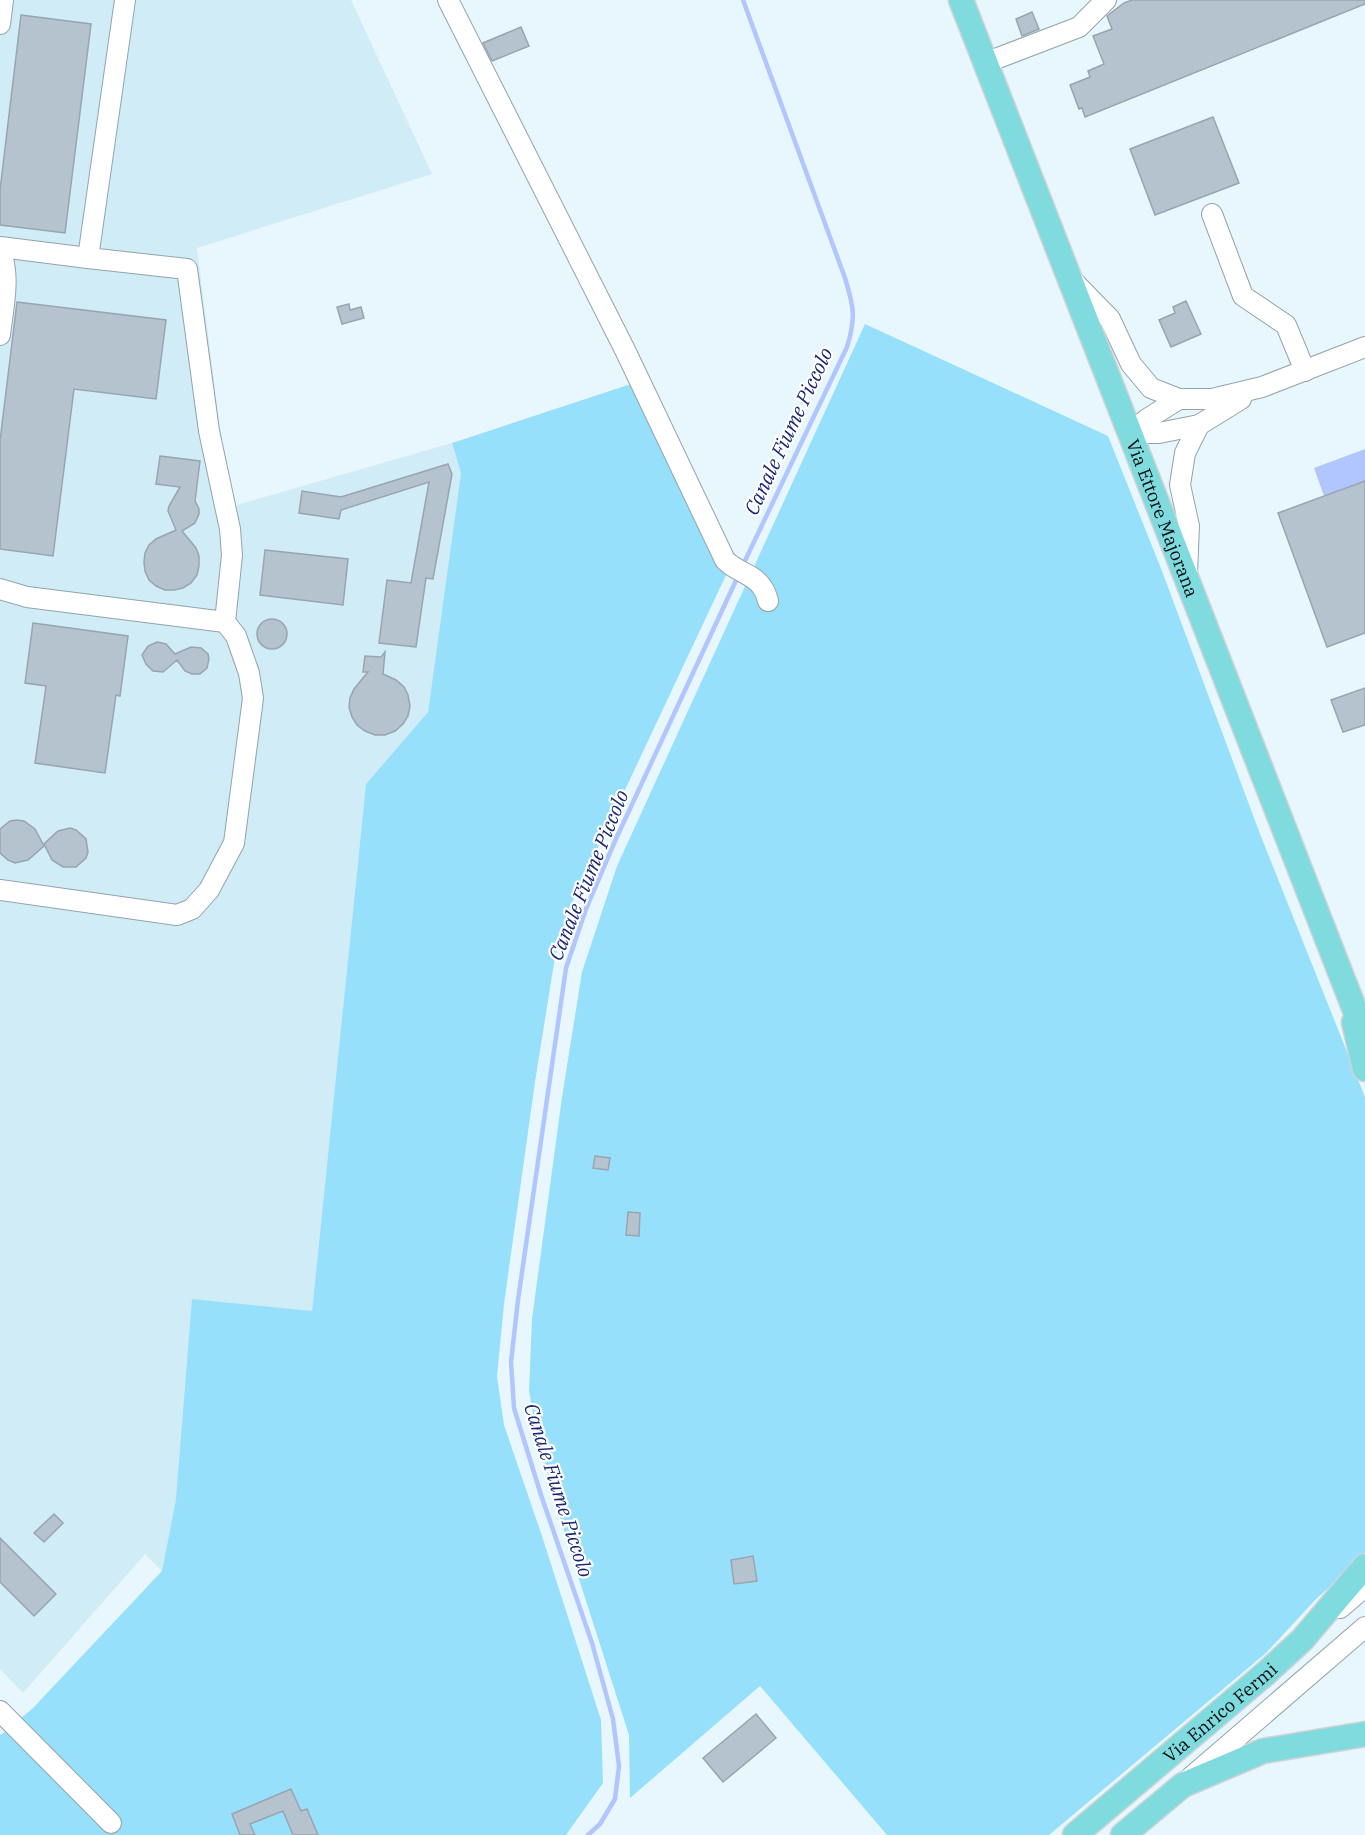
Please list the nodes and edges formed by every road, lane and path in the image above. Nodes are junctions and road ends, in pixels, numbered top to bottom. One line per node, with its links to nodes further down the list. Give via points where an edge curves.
1 (3, 0): 6 (street)
2 (125, 0): 10 (street)
3 (448, 0): 21 (street, via 625,350 725,560 762,587)
4 (1106, 0): 7 (street, via 1079,27)
5 (968, 2): 7 (main road, Via Ettore Majorana)
6 (0, 24)
7 (985, 63): 11 (main road, Via Ettore Majorana)
8 (1212, 214): 14 (street, via 1244,296 1287,325)
9 (0, 249): 10 (street); 12 (street, via 6,291)
10 (88, 258): 22 (street, via 187,269 209,431 230,529 232,555)
11 (1069, 277): 16 (street, via 1110,319 1131,364 1151,388); 18 (main road, Via Ettore Majorana)
12 (0, 335)
13 (1365, 347): 14 (street)
14 (1305, 371): 15 (street)
15 (1262, 387): 16 (street, via 1212,399); 17 (street)
16 (1179, 399): 18 (street)
17 (1199, 425): 18 (street, via 1159,433); 19 (street, via 1185,453 1180,485 1189,526)
18 (1130, 433): 19 (main road, Via Ettore Majorana)
19 (1186, 580): 24 (main road, Via Ettore Majorana)
20 (0, 589): 22 (street, via 27,597)
21 (768, 601)
22 (225, 622): 23 (street, via 236,636 253,698 234,843 208,890 192,909 177,915)
23 (0, 890)
24 (1345, 982): 25 (main road); 26 (main road, Via Ettore Majorana); 27 (main road)
25 (1365, 1016)
26 (1365, 1036)
27 (1365, 1069)
28 (1365, 1566): 31 (main road)
29 (1365, 1587): 31 (street, Via Enrico Fermi)
30 (1365, 1627): 34 (street, Via Enrico Fermi)
31 (1302, 1640): 36 (main road, Via Enrico Fermi)
32 (0, 1711): 35 (street)
33 (1365, 1734): 34 (main road, via 1263,1751)
34 (1183, 1785): 37 (main road, Via Enrico Fermi)
35 (111, 1823)
36 (1075, 1835)
37 (1123, 1835)

